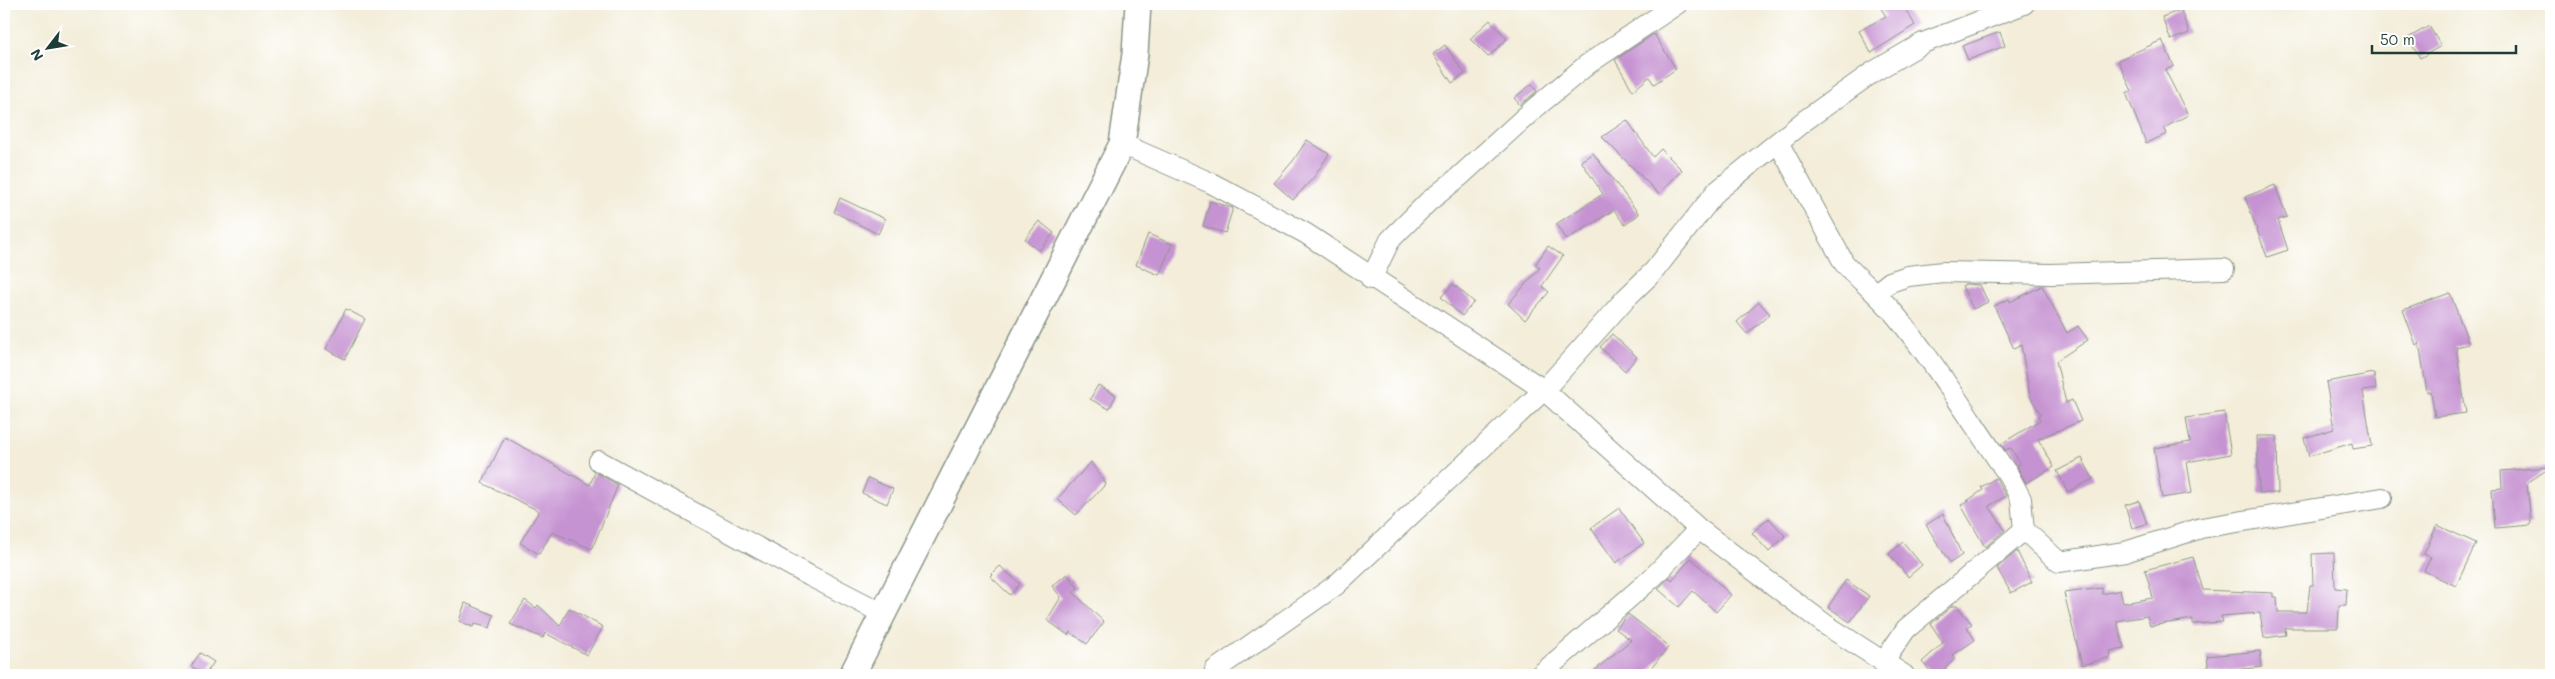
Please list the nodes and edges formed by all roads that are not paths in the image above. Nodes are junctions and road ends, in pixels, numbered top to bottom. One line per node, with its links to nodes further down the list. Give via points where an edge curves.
1 (1138, 4): 5 (street, via 1135,54)
2 (1677, 4): 7 (street, via 1588,64 1428,202 1390,240)
3 (2024, 4): 4 (street, via 1923,43 1873,72)
4 (1778, 142): 8 (street, via 1844,263); 9 (street, via 1716,192 1654,271)
5 (1122, 144): 7 (street, via 1211,183 1288,224); 14 (street)
6 (2224, 270): 8 (street, via 2051,274 1943,272 1908,276 1890,282)
7 (1371, 278): 9 (street)
8 (1876, 292): 13 (street, via 1898,317 2009,476 2021,499)
9 (1544, 390): 12 (street); 16 (street, via 1336,585)
10 (600, 461): 14 (street)
11 (2382, 498): 13 (street, via 2202,528 2125,552 2059,562)
12 (1699, 529): 15 (street, via 1826,626); 18 (street, via 1652,578)
13 (2024, 530): 15 (street, via 1906,629)
14 (884, 614): 17 (street)
15 (1883, 663): 19 (street)
16 (1215, 670)
17 (852, 675)
18 (1540, 675)
19 (1904, 675)

